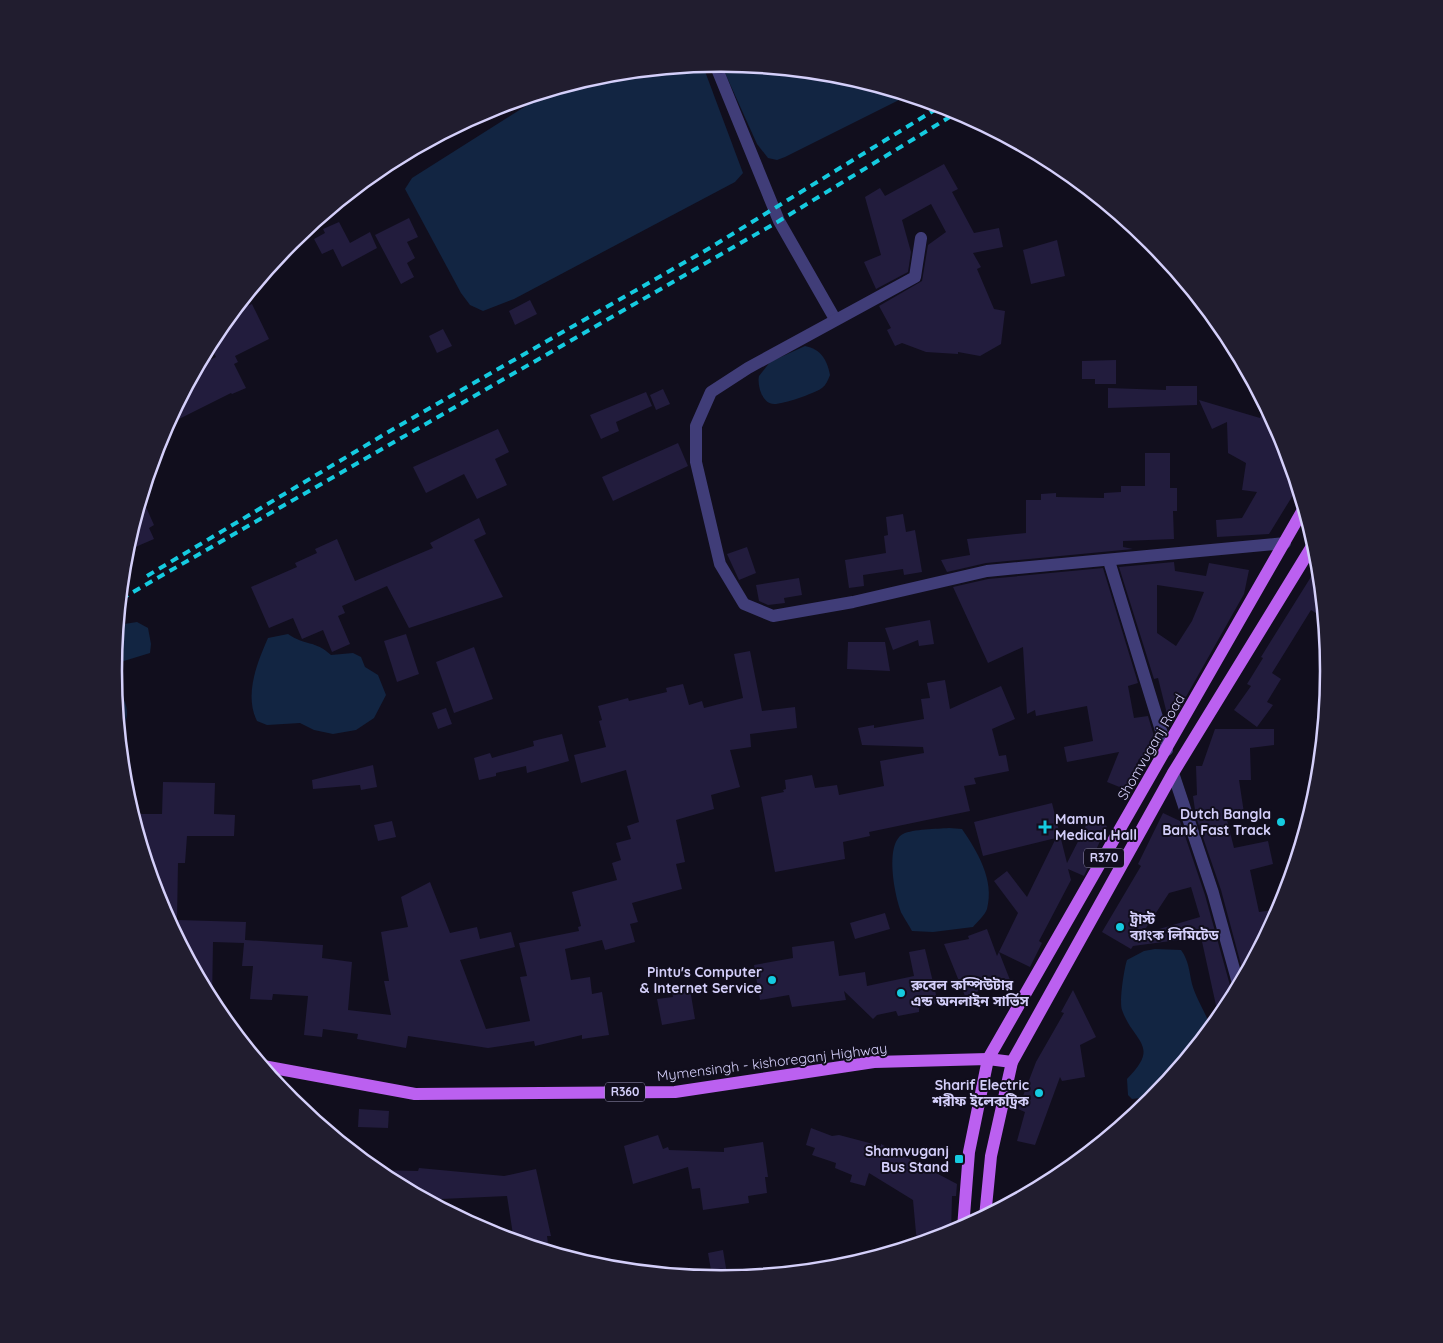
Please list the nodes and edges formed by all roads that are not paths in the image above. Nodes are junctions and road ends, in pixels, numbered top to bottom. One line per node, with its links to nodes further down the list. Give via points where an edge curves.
1 (718, 72): 3 (street, via 779,221)
2 (921, 238): 3 (street, via 915,276)
3 (835, 319): 7 (street, via 711,392 696,426 696,462 720,564 744,604 773,616 853,602 988,571)
4 (1300, 516): 5 (main road, Shomvuganj Road / R370)
5 (1286, 543): 7 (street); 8 (main road, Shomvuganj Road / R370)
6 (1308, 552): 9 (main road, R370)
7 (1109, 561): 8 (street)
8 (1166, 750): 11 (main road, Shomvuganj Road / R370)
9 (1173, 773): 10 (street, via 1213,893); 12 (main road, R370)
10 (1236, 977)
11 (988, 1059): 12 (main road); 13 (main road, Mymensingh - kishoreganj Highway / R360, via 874,1062 675,1092 598,1093 414,1094); 15 (main road, Shomvuganj Road / R370, via 969,1152)
12 (1012, 1062): 14 (main road, R370, via 991,1156)
13 (273, 1068)
14 (986, 1209)
15 (963, 1220)

